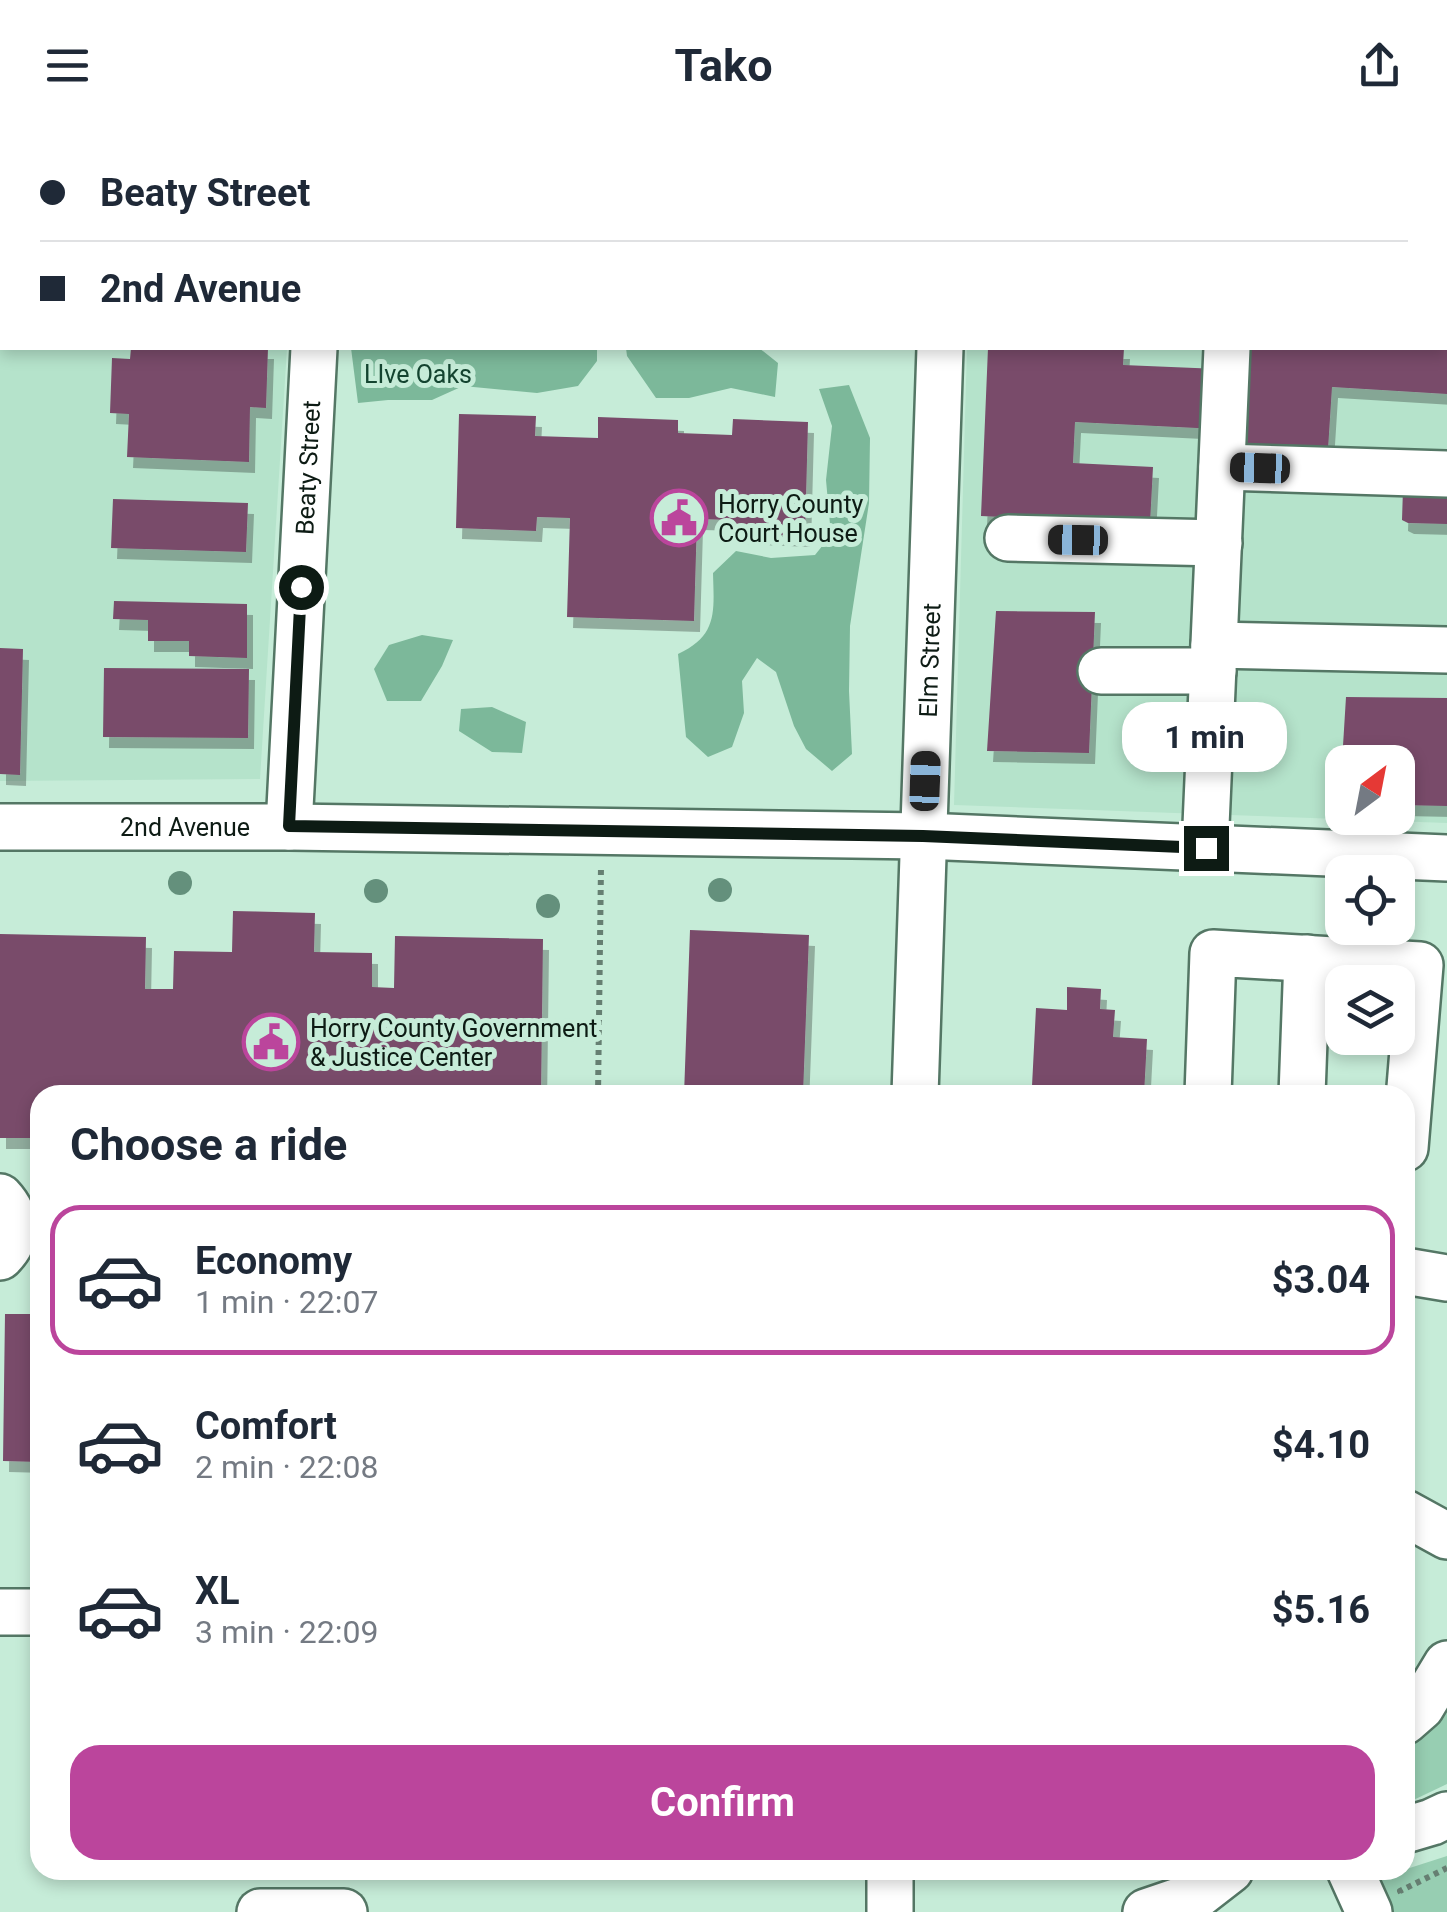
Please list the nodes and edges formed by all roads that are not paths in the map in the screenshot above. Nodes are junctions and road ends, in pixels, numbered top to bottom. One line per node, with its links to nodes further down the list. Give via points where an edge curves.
1 (314, 350): 12 (street, Beaty Street)
2 (940, 350): 13 (street, Elm Street)
3 (1228, 350): 4 (street)
4 (1222, 468): 5 (street); 7 (street)
5 (1447, 474)
6 (1008, 538): 7 (street)
7 (1219, 542): 9 (street)
8 (1447, 650): 9 (street)
9 (1214, 658): 10 (street); 14 (street)
10 (1101, 671)
11 (0, 826): 12 (street, 2nd Avenue)
12 (289, 826): 13 (street, 2nd Avenue)
13 (923, 836): 14 (street, 2nd Avenue); 17 (street, Elm Street)
14 (1206, 848): 15 (street, 2nd Avenue)
15 (1447, 858)
16 (1307, 958): 18 (street, via 1213,953); 19 (street); 20 (street, via 1420,965)
17 (914, 1085)
18 (1208, 1085)
19 (1302, 1085)
20 (1410, 1085)
21 (0, 1197): 22 (street, via 10,1208 14,1233)
22 (0, 1257)
23 (1415, 1273): 24 (street)
24 (1447, 1278)
25 (1415, 1518): 26 (street)
26 (1447, 1536)
27 (0, 1612): 28 (street)
28 (30, 1612)
29 (1447, 1664): 30 (street)
30 (1415, 1712)
31 (1447, 1815): 32 (street)
32 (1415, 1827)
33 (890, 1880): 39 (street)
34 (1217, 1880): 40 (street, via 1198,1894)
35 (1360, 1880): 36 (street)
36 (1386, 1907)
37 (260, 1912): 38 (street)
38 (344, 1912)
39 (890, 1912)
40 (1146, 1912)

